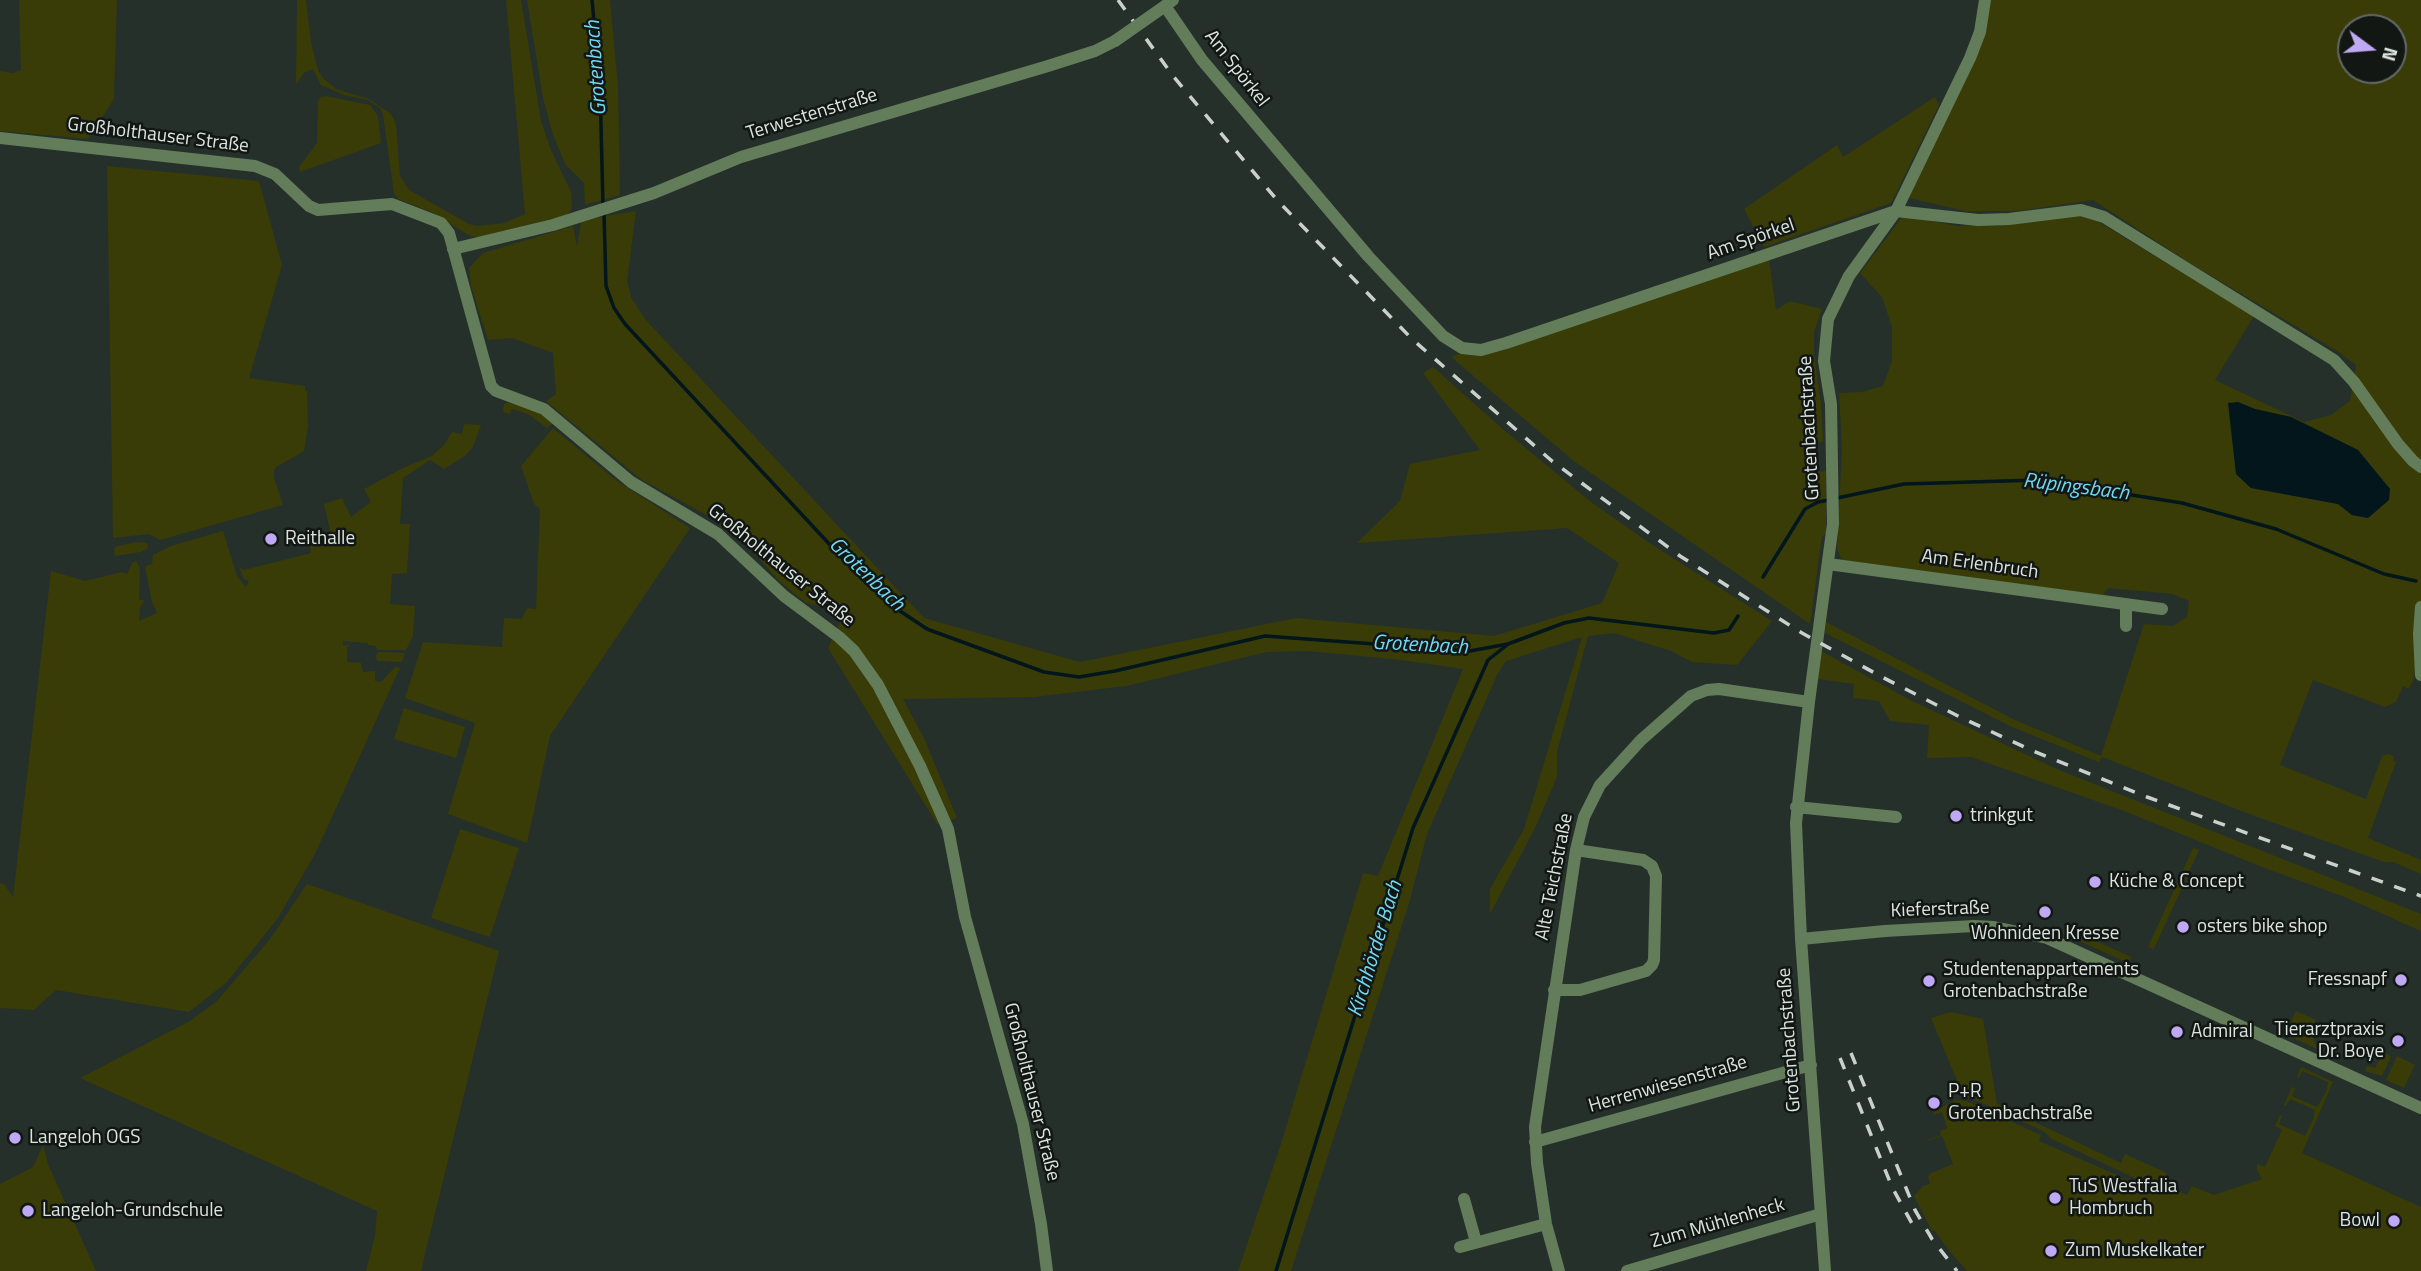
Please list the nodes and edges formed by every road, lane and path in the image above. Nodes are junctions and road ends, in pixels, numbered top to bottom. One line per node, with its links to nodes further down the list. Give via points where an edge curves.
1 (1985, 0): 4 (street, Grotenbachstraße, via 1970,58)
2 (1169, 3): 4 (street, Am Spörkel, via 1202,60 1368,256 1443,336 1462,348 1481,351); 5 (street, Terwestenstraße, bridge, via 1095,51 741,157 654,193 531,232)
3 (0, 138): 5 (street, Großholthauser Straße, via 261,168 318,210 386,204 408,208 441,223)
4 (1896, 211): 6 (street, Am Spörkel, via 1978,220 2081,209 2104,217 2334,360); 7 (street, Grotenbachstraße, via 1849,276 1828,318 1824,360 1834,486)
5 (453, 248): 27 (street, Großholthauser Straße, via 491,386 542,408 631,482 724,539 784,596 839,637 878,685 948,829 965,916 1023,1124)
6 (2421, 467)
7 (1829, 564): 8 (street, Am Erlenbruch); 13 (street, Grotenbachstraße)
8 (2126, 605): 10 (street, Am Erlenbruch); 11 (street)
9 (2421, 607): 12 (street)
10 (2162, 609)
11 (2126, 626)
12 (2421, 675)
13 (1809, 702): 14 (street, Grotenbachstraße); 16 (street, Alte Teichstraße, via 1719,689 1685,699 1600,785 1584,817)
14 (1796, 807): 15 (street); 17 (street, Grotenbachstraße)
15 (1896, 817)
16 (1576, 850): 18 (street, Alte Teichstraße); 18 (street, via 1643,860 1653,866 1654,960 1646,971 1580,990)
17 (1801, 940): 19 (street, Grotenbachstraße); 20 (street, Kieferstraße, via 1949,926 1994,926 2036,935)
18 (1554, 990): 21 (street, Alte Teichstraße)
19 (1811, 1065): 21 (street, Herrenwiesenstraße); 23 (street, Grotenbachstraße)
20 (2421, 1108)
21 (1535, 1142): 24 (street, Alte Teichstraße)
22 (1464, 1199): 25 (street)
23 (1821, 1214): 29 (street, Zum Mühlenheck); 30 (street, Grotenbachstraße)
24 (1546, 1224): 25 (street); 28 (street, Alte Teichstraße)
25 (1476, 1242): 26 (street)
26 (1460, 1247)
27 (1047, 1271)
28 (1559, 1271)
29 (1627, 1271)
30 (1825, 1271)

